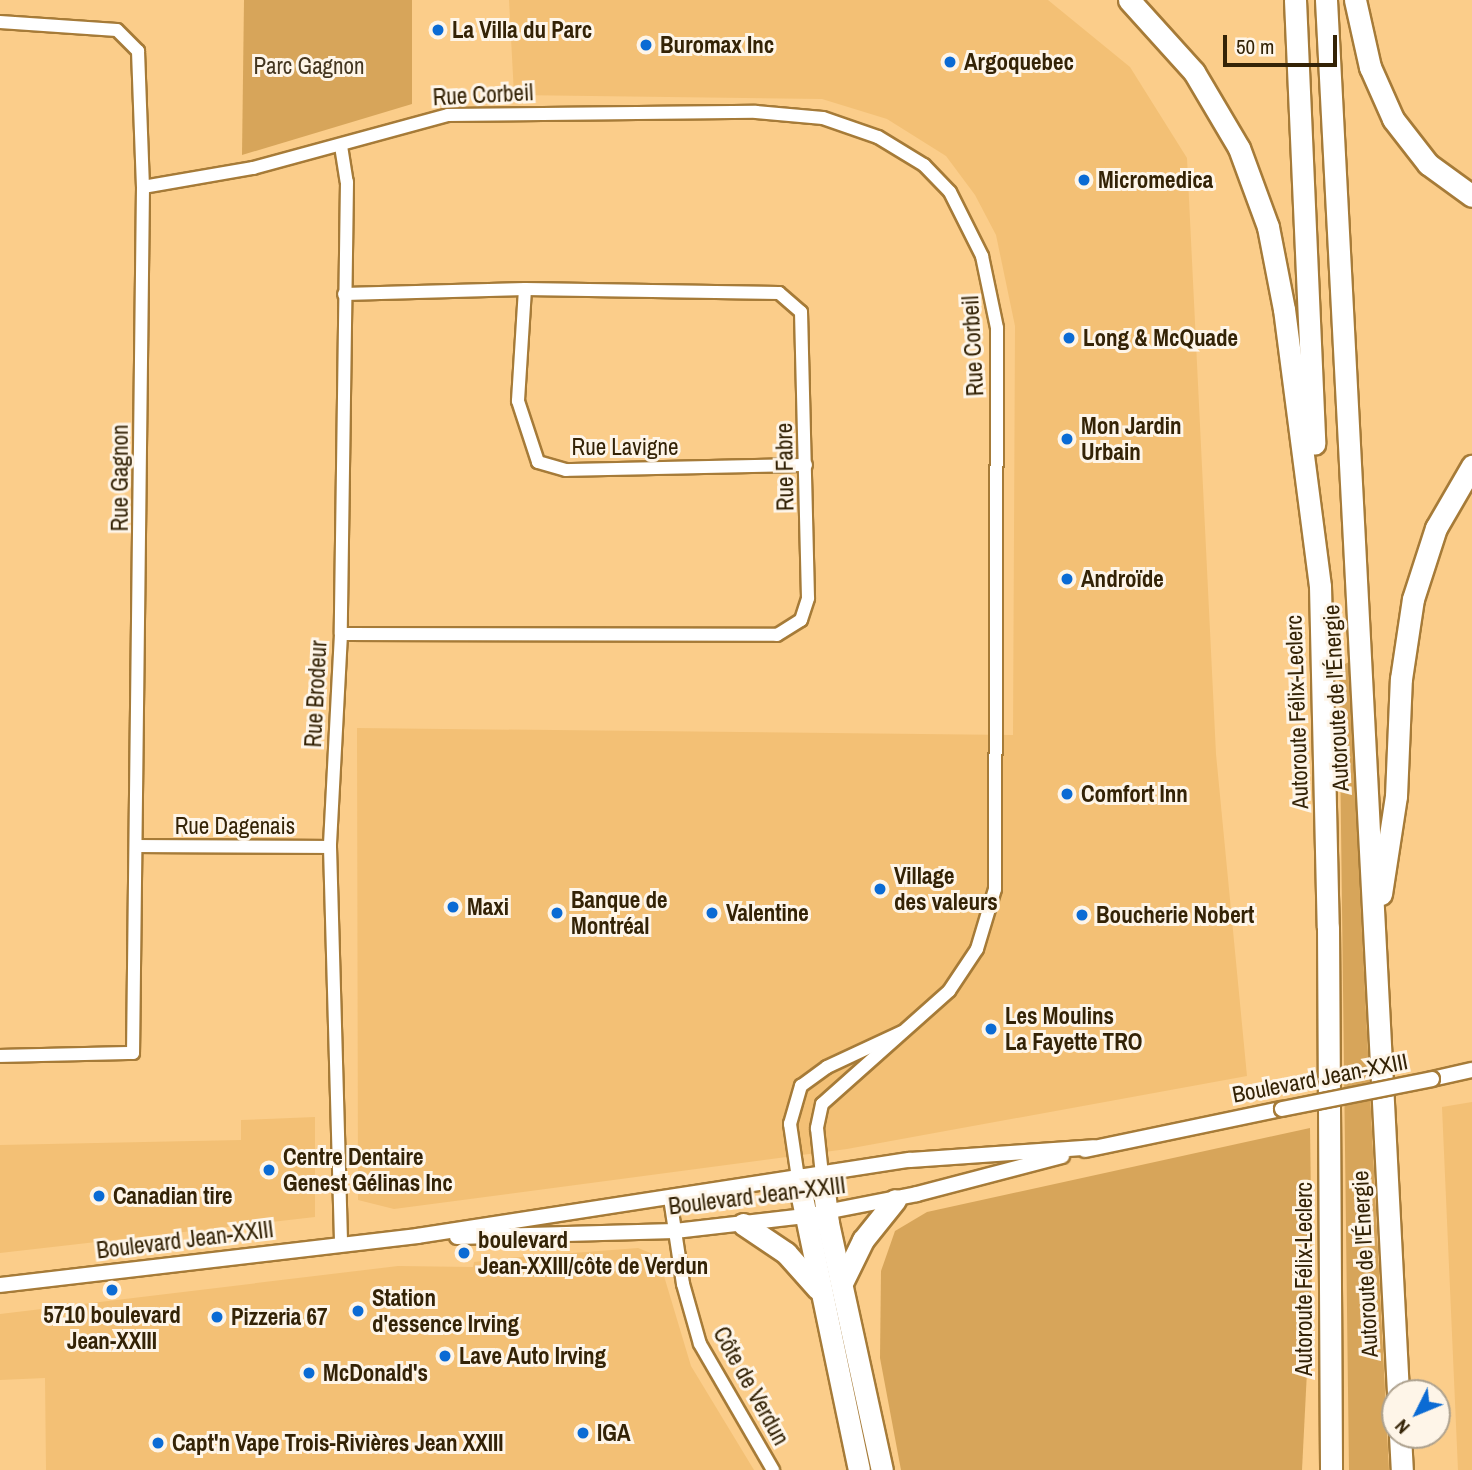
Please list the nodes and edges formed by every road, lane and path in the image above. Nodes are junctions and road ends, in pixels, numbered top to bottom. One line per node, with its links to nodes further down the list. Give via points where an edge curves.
1 (1129, 0): 13 (highway, Autoroute Félix-Leclerc, via 1168,39 1203,86 1239,148 1263,211 1283,301)
2 (1294, 0): 13 (highway, Autoroute de l'Énergie)
3 (1326, 0): 17 (highway, Autoroute de l'Énergie)
4 (1355, 0): 8 (highway, via 1370,67 1393,119 1428,164)
5 (0, 22): 7 (street, Rue Gagnon, via 117,30 138,51)
6 (341, 146): 7 (street, Rue Corbeil, via 204,179); 10 (street, Rue Brodeur, via 347,182); 18 (street, Rue Corbeil, via 457,114 785,113 835,121 889,142 924,165 953,197 985,265 997,328 996,871 988,919 970,962)
7 (143, 187): 15 (street, Rue Gagnon)
8 (1472, 195)
9 (525, 289): 10 (street, Rue Fabre); 11 (street, Rue Fabre, via 779,293 801,312); 11 (street, Rue Lavigne, via 518,401 538,462 566,470)
10 (344, 294): 14 (street, Rue Brodeur)
11 (806, 465): 14 (street, Rue Fabre, via 808,598 801,620 777,635)
12 (1472, 466): 17 (highway, via 1433,534 1410,614 1401,678 1396,796)
13 (1320, 586): 39 (highway, Autoroute Félix-Leclerc, via 1328,941)
14 (341, 634): 16 (street, Rue Brodeur)
15 (139, 846): 16 (street, Rue Dagenais); 19 (street, Rue Gagnon, via 133,1053)
16 (330, 847): 30 (street, Rue Brodeur)
17 (1374, 941): 34 (highway, Autoroute de l'Énergie)
18 (915, 1026): 22 (street, Rue Corbeil, via 822,1104 817,1128); 23 (street, Rue Corbeil, via 827,1067 801,1086 790,1118)
19 (0, 1056)
20 (1472, 1070): 21 (street, Boulevard Jean-XXIII, bridge)
21 (1094, 1147): 22 (street, Boulevard Jean-XXIII, via 910,1160); 25 (street, Boulevard Jean-XXIII)
22 (822, 1175): 23 (street, Boulevard Jean-XXIII); 26 (highway)
23 (798, 1178): 24 (street, Boulevard Jean-XXIII); 26 (highway)
24 (670, 1198): 28 (street, Côte de Verdun); 29 (street, Boulevard Jean-XXIII)
25 (895, 1200): 26 (street, Boulevard Jean-XXIII); 31 (highway, via 863,1240)
26 (816, 1215): 27 (street, Boulevard Jean-XXIII); 31 (highway); 33 (highway)
27 (743, 1224): 28 (street, Boulevard Jean-XXIII); 33 (highway, via 786,1253)
28 (675, 1231): 29 (street, Boulevard Jean-XXIII); 36 (street, Côte de Verdun, via 683,1284 700,1343)
29 (417, 1236): 30 (street, Boulevard Jean-XXIII)
30 (341, 1244): 32 (street, Boulevard Jean-XXIII)
31 (842, 1283): 38 (highway)
32 (0, 1285)
33 (820, 1291): 37 (highway)
34 (1397, 1379)
35 (1401, 1449): 40 (highway)
36 (773, 1470)
37 (859, 1470)
38 (882, 1470)
39 (1331, 1470)
40 (1402, 1470)

